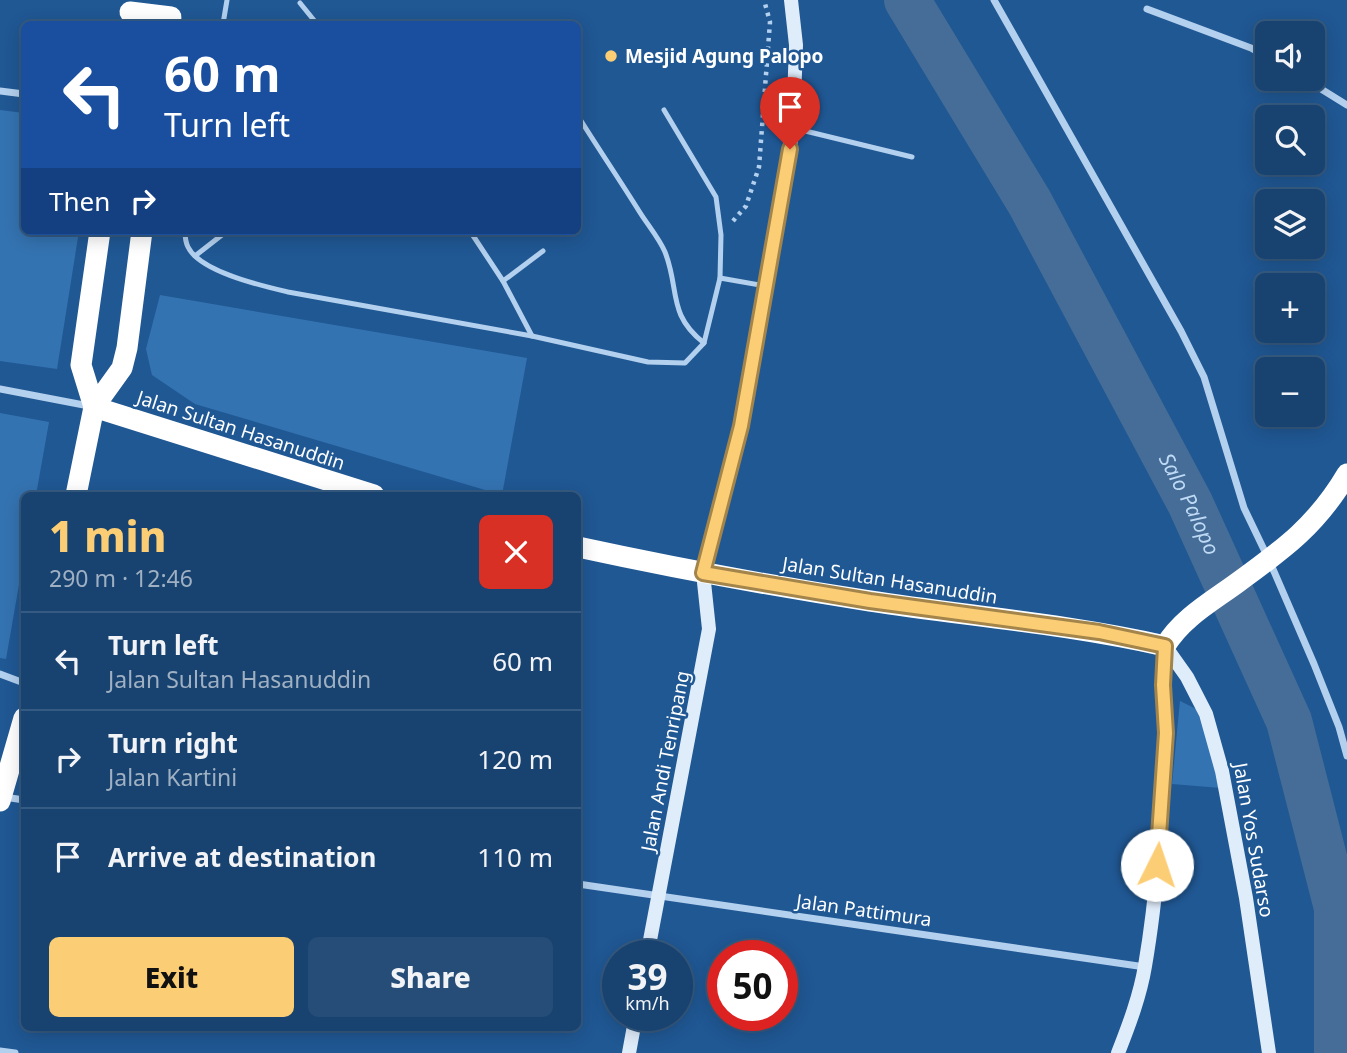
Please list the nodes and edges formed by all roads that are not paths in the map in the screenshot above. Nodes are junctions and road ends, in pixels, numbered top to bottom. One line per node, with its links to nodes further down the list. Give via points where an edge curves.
1 (227, 0): 8 (lane)
2 (791, 0): 17 (street, via 796,45)
3 (994, 0): 37 (street, via 1204,377)
4 (300, 3): 9 (lane)
5 (1147, 9): 10 (street)
6 (130, 12): 7 (highway)
7 (171, 14)
8 (224, 21)
9 (315, 21)
10 (1255, 50)
11 (0, 91): 13 (street)
12 (1324, 91): 14 (street)
13 (21, 94)
14 (1347, 105)
15 (664, 110): 26 (lane, via 716,197)
16 (581, 121): 30 (lane, via 664,250 682,321)
17 (793, 128): 18 (lane); 28 (street)
18 (912, 157)
19 (99, 235): 32 (highway, via 81,365)
20 (141, 235): 32 (highway, via 122,368)
21 (186, 235): 25 (lane)
22 (222, 235): 25 (lane)
23 (473, 235): 27 (lane)
24 (543, 251): 27 (lane)
25 (195, 256): 29 (lane, via 224,274 288,292)
26 (720, 278): 28 (lane); 30 (lane)
27 (503, 281): 29 (lane)
28 (765, 286): 38 (street, via 741,426)
29 (532, 336): 30 (lane, via 648,362 685,363)
30 (704, 343)
31 (0, 389): 32 (street)
32 (94, 407): 34 (highway); 35 (highway, Jalan Sultan Hasanuddin)
33 (1347, 474): 37 (highway, via 1313,523)
34 (77, 492)
35 (364, 492)
36 (581, 548): 38 (highway, Jalan Sultan Hasanuddin)
37 (1264, 564): 39 (highway, via 1184,621); 43 (street, via 1319,677)
38 (703, 573): 39 (highway, Jalan Sultan Hasanuddin, via 1099,632); 47 (street, Jalan Andi Tenripang, via 709,629)
39 (1165, 646): 49 (street, via 1166,733); 55 (street, Jalan Yos Sudarso, via 1206,714 1222,771)
40 (0, 674): 41 (street)
41 (21, 682)
42 (21, 728): 44 (highway)
43 (1347, 756)
44 (1, 798): 45 (street)
45 (21, 800)
46 (581, 884): 47 (street, Jalan Pattimura)
47 (658, 895): 48 (street, Jalan Andi Tenripang); 49 (street, Jalan Pattimura)
48 (650, 940)
49 (1145, 968): 54 (street)
50 (633, 1031): 53 (street)
51 (0, 1051): 52 (street)
52 (15, 1053)
53 (629, 1053)
54 (1118, 1053)
55 (1269, 1053)

